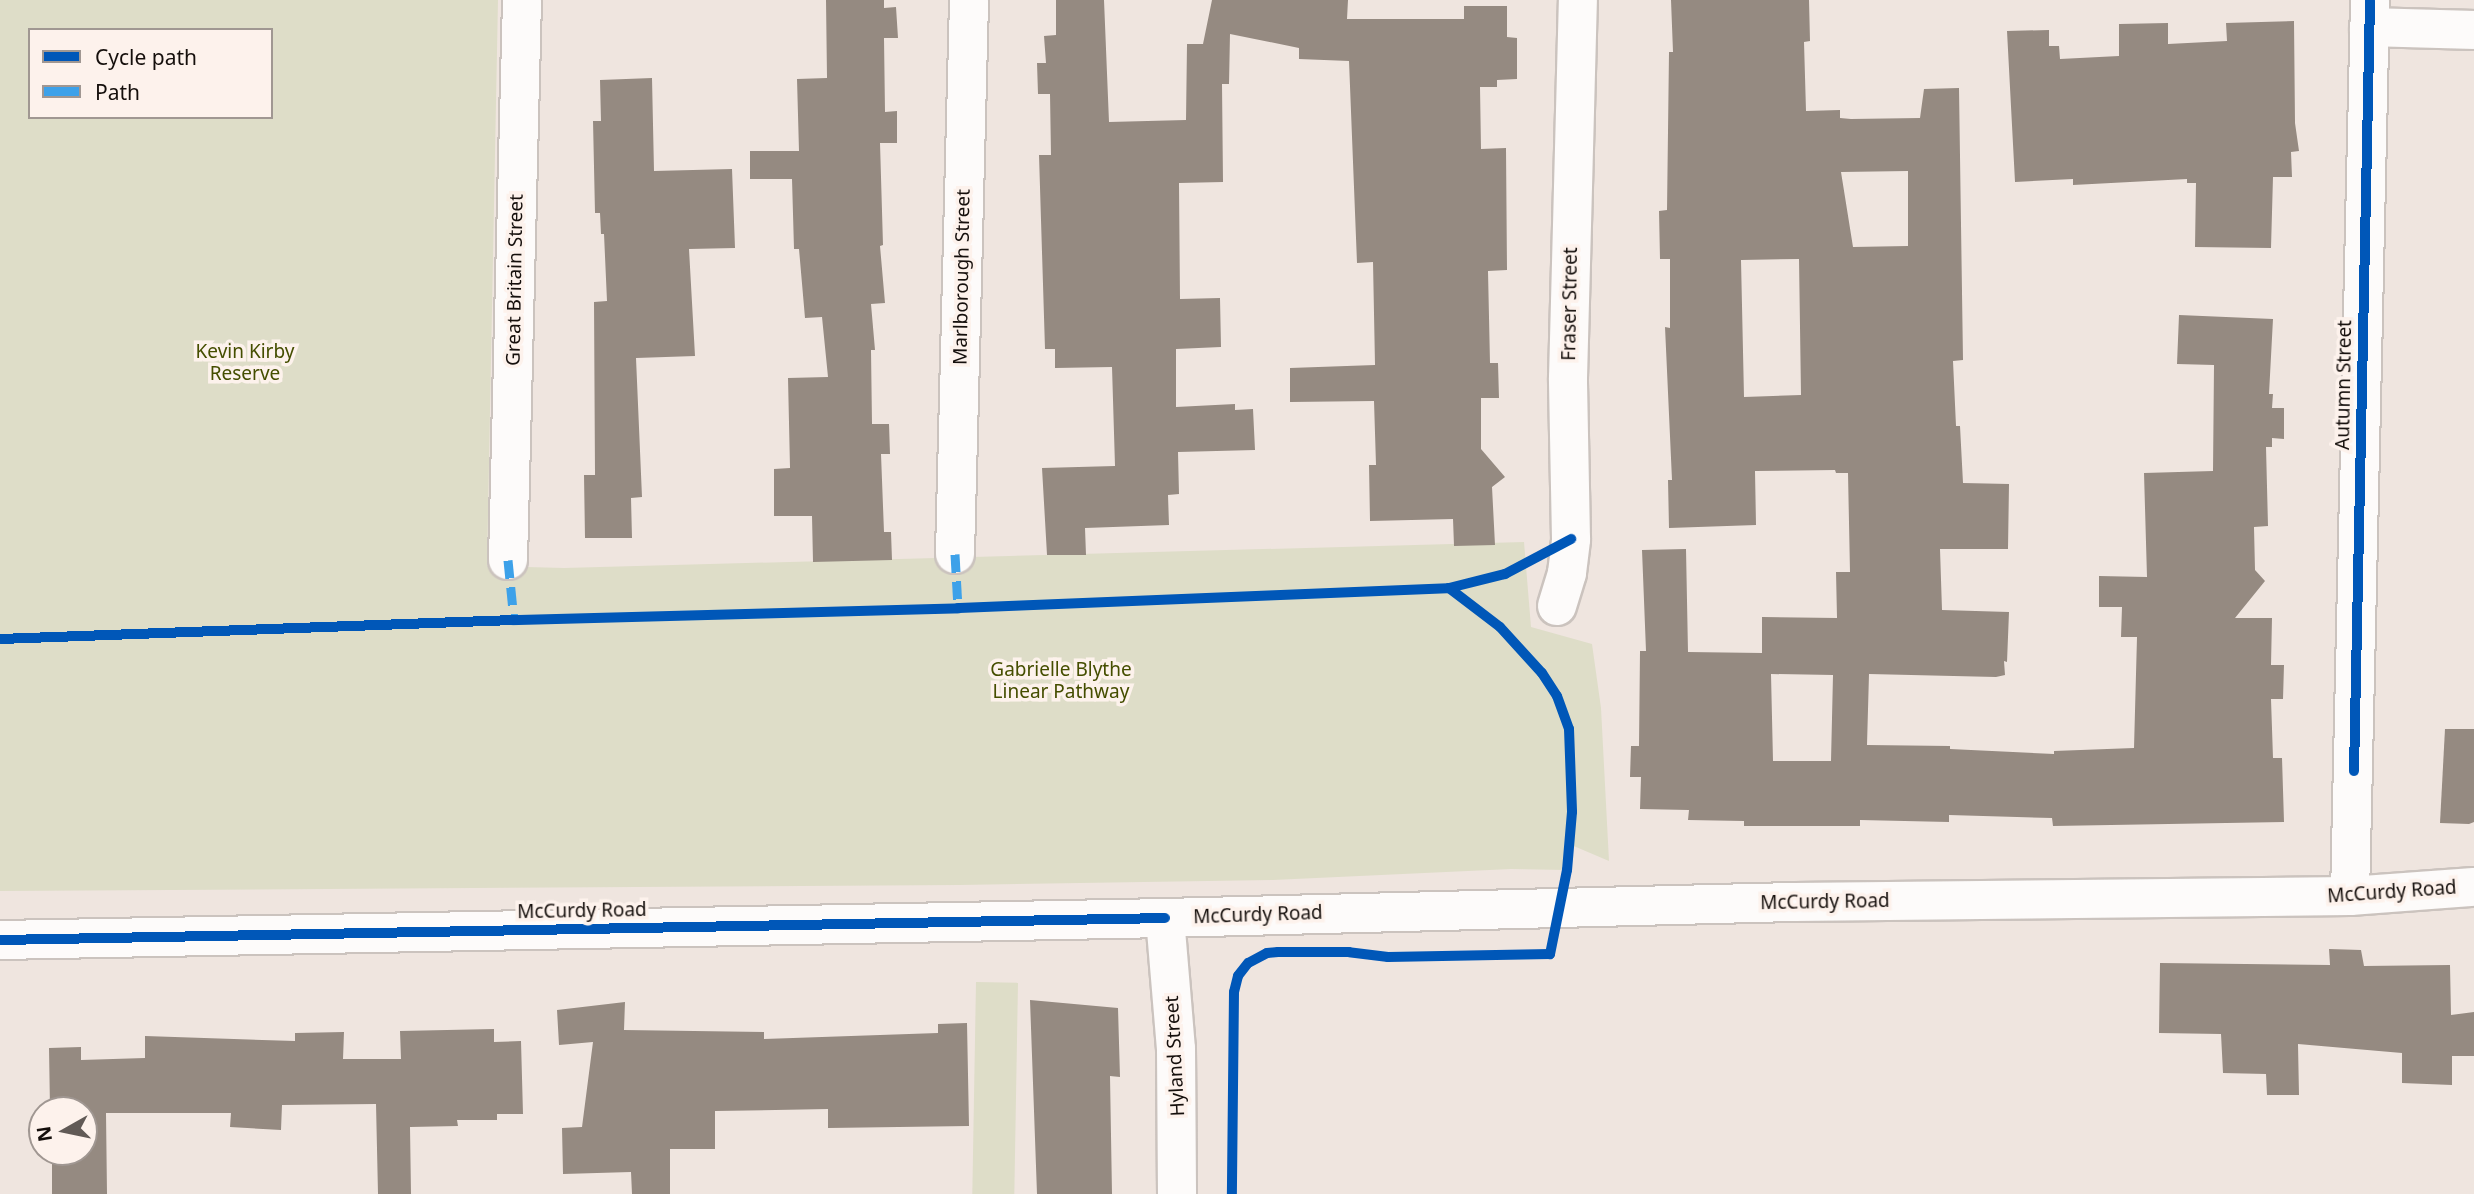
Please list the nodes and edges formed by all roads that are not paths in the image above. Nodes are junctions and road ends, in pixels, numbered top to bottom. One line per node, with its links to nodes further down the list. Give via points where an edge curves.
1 (522, 0): 7 (street, Great Britain Street)
2 (969, 0): 6 (street, Marlborough Street)
3 (1578, 0): 8 (street, Fraser Street, via 1568,378 1570,539 1567,573)
4 (2370, 14): 5 (street); 10 (street, Autumn Street)
5 (2474, 30)
6 (955, 554)
7 (508, 560)
8 (1557, 606)
9 (2474, 887): 10 (street, McCurdy Road)
10 (2350, 896): 11 (street, McCurdy Road, via 1794,902)
11 (1165, 918): 12 (street, McCurdy Road); 13 (street, Hyland Street, via 1176,1049)
12 (0, 940)
13 (1177, 1194)

